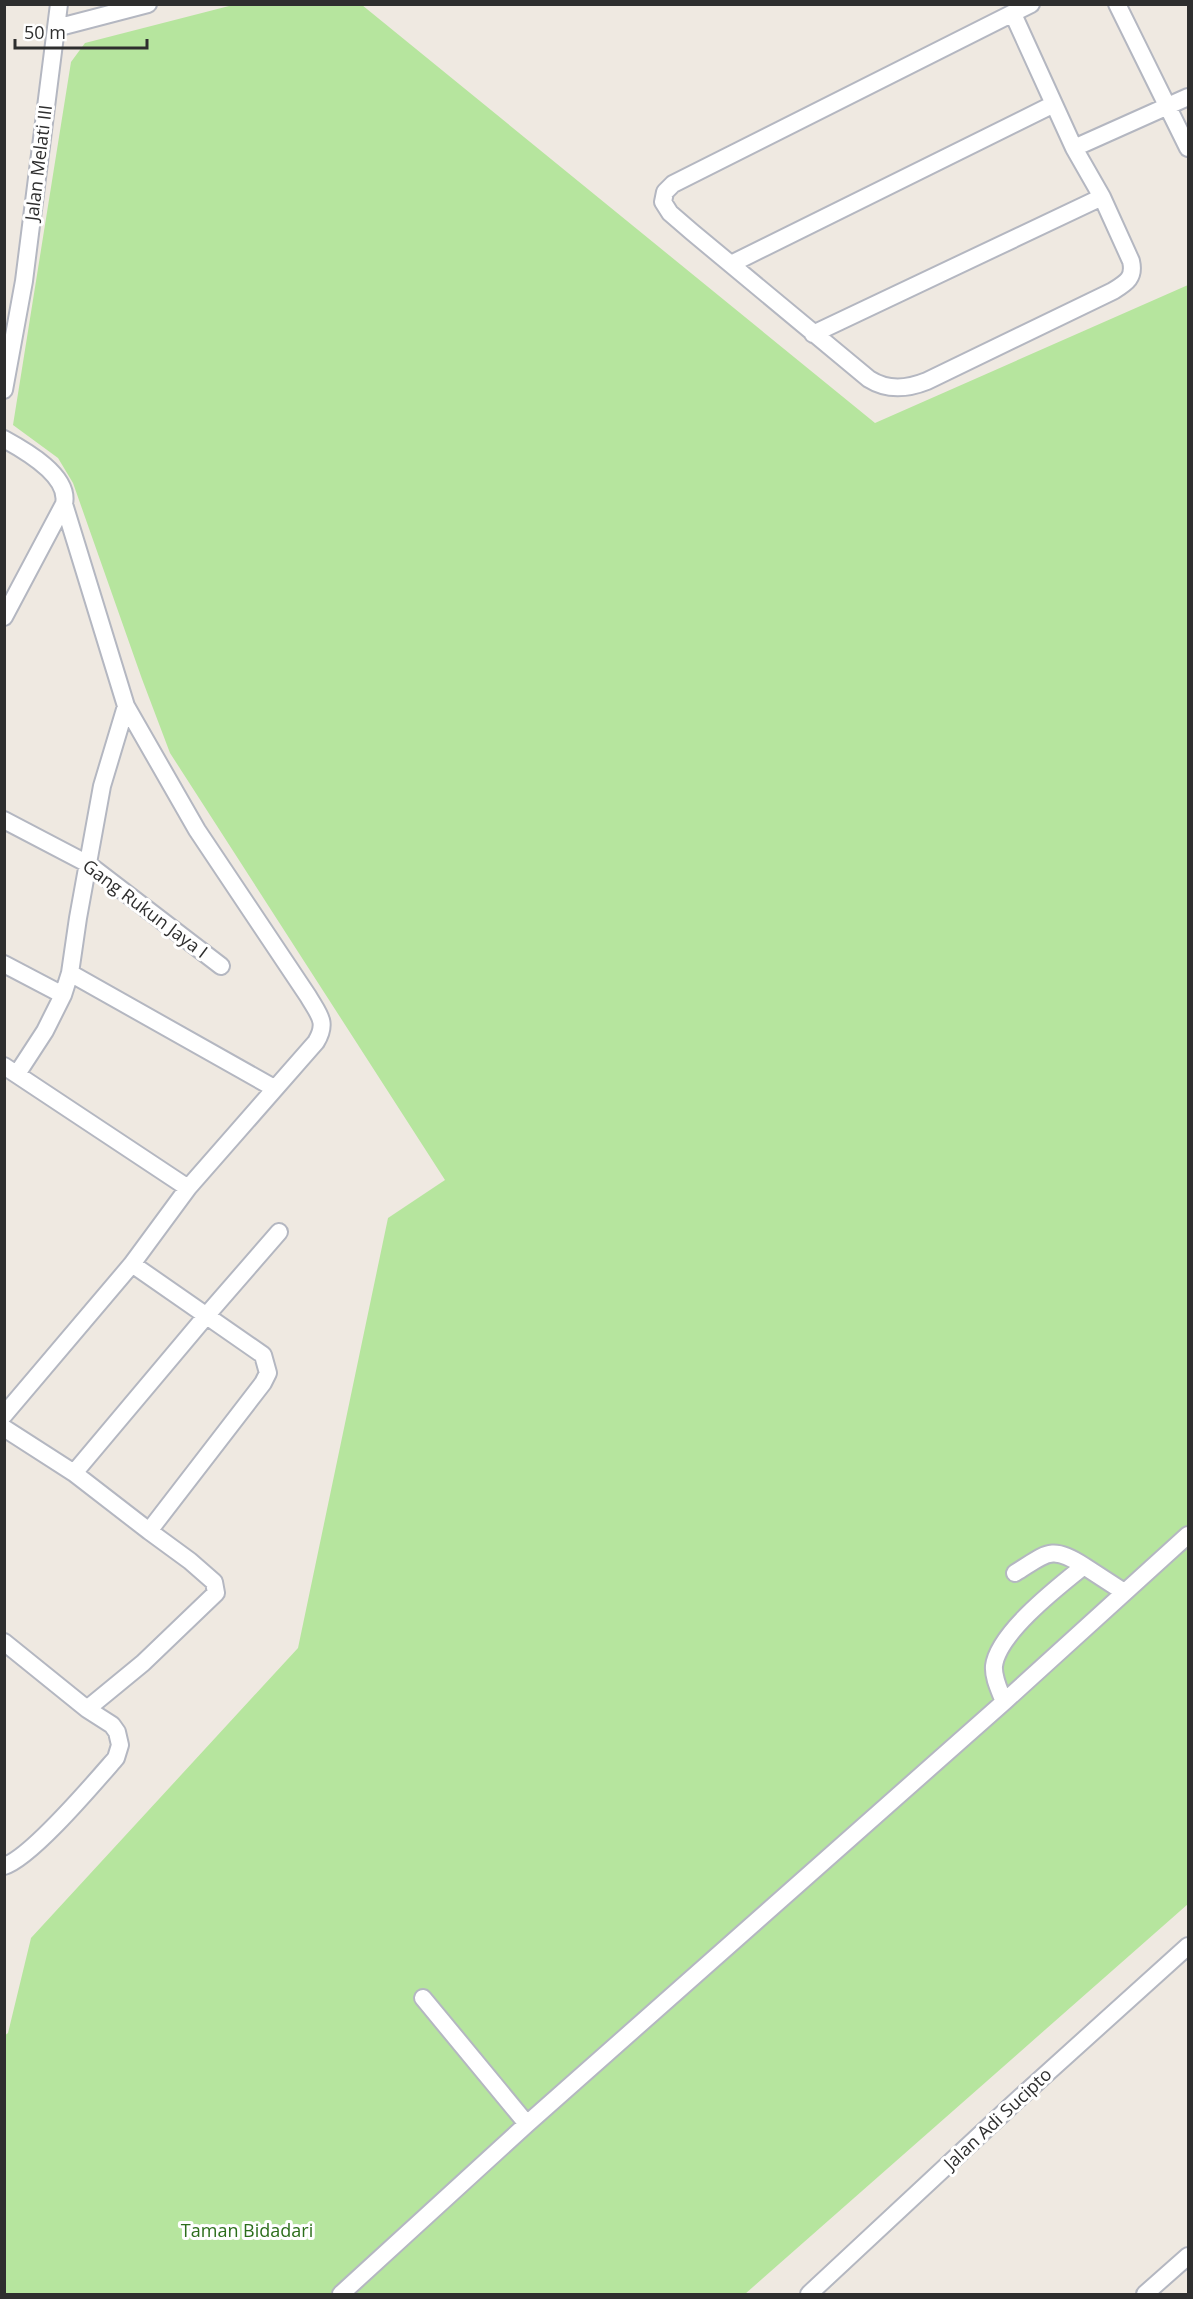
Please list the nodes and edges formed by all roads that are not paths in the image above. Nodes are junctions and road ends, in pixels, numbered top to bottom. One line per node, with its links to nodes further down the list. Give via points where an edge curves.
1 (59, 4): 6 (street, Jalan Melati III)
2 (148, 4): 6 (street)
3 (1031, 4): 5 (street)
4 (1117, 4): 9 (street)
5 (1013, 14): 8 (street); 13 (street, via 673,184 663,196 670,213)
6 (56, 28): 15 (street, Jalan Melati III, via 24,281)
7 (1188, 97): 9 (street)
8 (1054, 104): 10 (street); 13 (street)
9 (1169, 106): 10 (street); 11 (street)
10 (1074, 148): 12 (street)
11 (1188, 148)
12 (1102, 196): 14 (street); 14 (street, via 1131,261 1129,279 1113,291 927,381 904,388 878,384)
13 (731, 264): 14 (street)
14 (813, 334)
15 (4, 390)
16 (4, 439): 17 (street, via 52,473 65,492)
17 (64, 504): 18 (street); 19 (street)
18 (4, 617)
19 (126, 706): 21 (street, via 102,786); 27 (street, via 197,830 320,1017 322,1030 315,1042)
20 (4, 820): 21 (street, Gang Rukun Jaya I)
21 (88, 864): 23 (street, Gang Rukun Jaya I); 24 (street)
22 (4, 964): 25 (street)
23 (221, 966)
24 (70, 973): 25 (street); 27 (street)
25 (63, 995): 26 (street, via 45,1031)
26 (11, 1070): 28 (street)
27 (274, 1088): 28 (street)
28 (188, 1188): 30 (street)
29 (279, 1232): 31 (street)
30 (132, 1264): 31 (street); 32 (street)
31 (206, 1316): 34 (street); 35 (street, via 263,1355 268,1373)
32 (4, 1414)
33 (7, 1436): 34 (street)
34 (74, 1473): 35 (street)
35 (149, 1531): 42 (street, via 214,1582 216,1593 143,1664)
36 (1188, 1535): 39 (street)
37 (1084, 1566): 38 (street, via 1068,1555 1053,1553); 39 (street); 41 (street, via 1041,1602 1005,1642 994,1665)
38 (1015, 1573)
39 (1124, 1592): 41 (street)
40 (4, 1642): 42 (street)
41 (1004, 1702): 46 (street)
42 (87, 1709): 43 (street, via 117,1732 120,1745 116,1758 23,1856)
43 (4, 1866)
44 (1188, 1947): 49 (street, Jalan Adi Sucipto)
45 (423, 1998): 46 (street)
46 (527, 2124): 48 (street)
47 (1188, 2256): 50 (street)
48 (341, 2295)
49 (809, 2295)
50 (1145, 2295)

